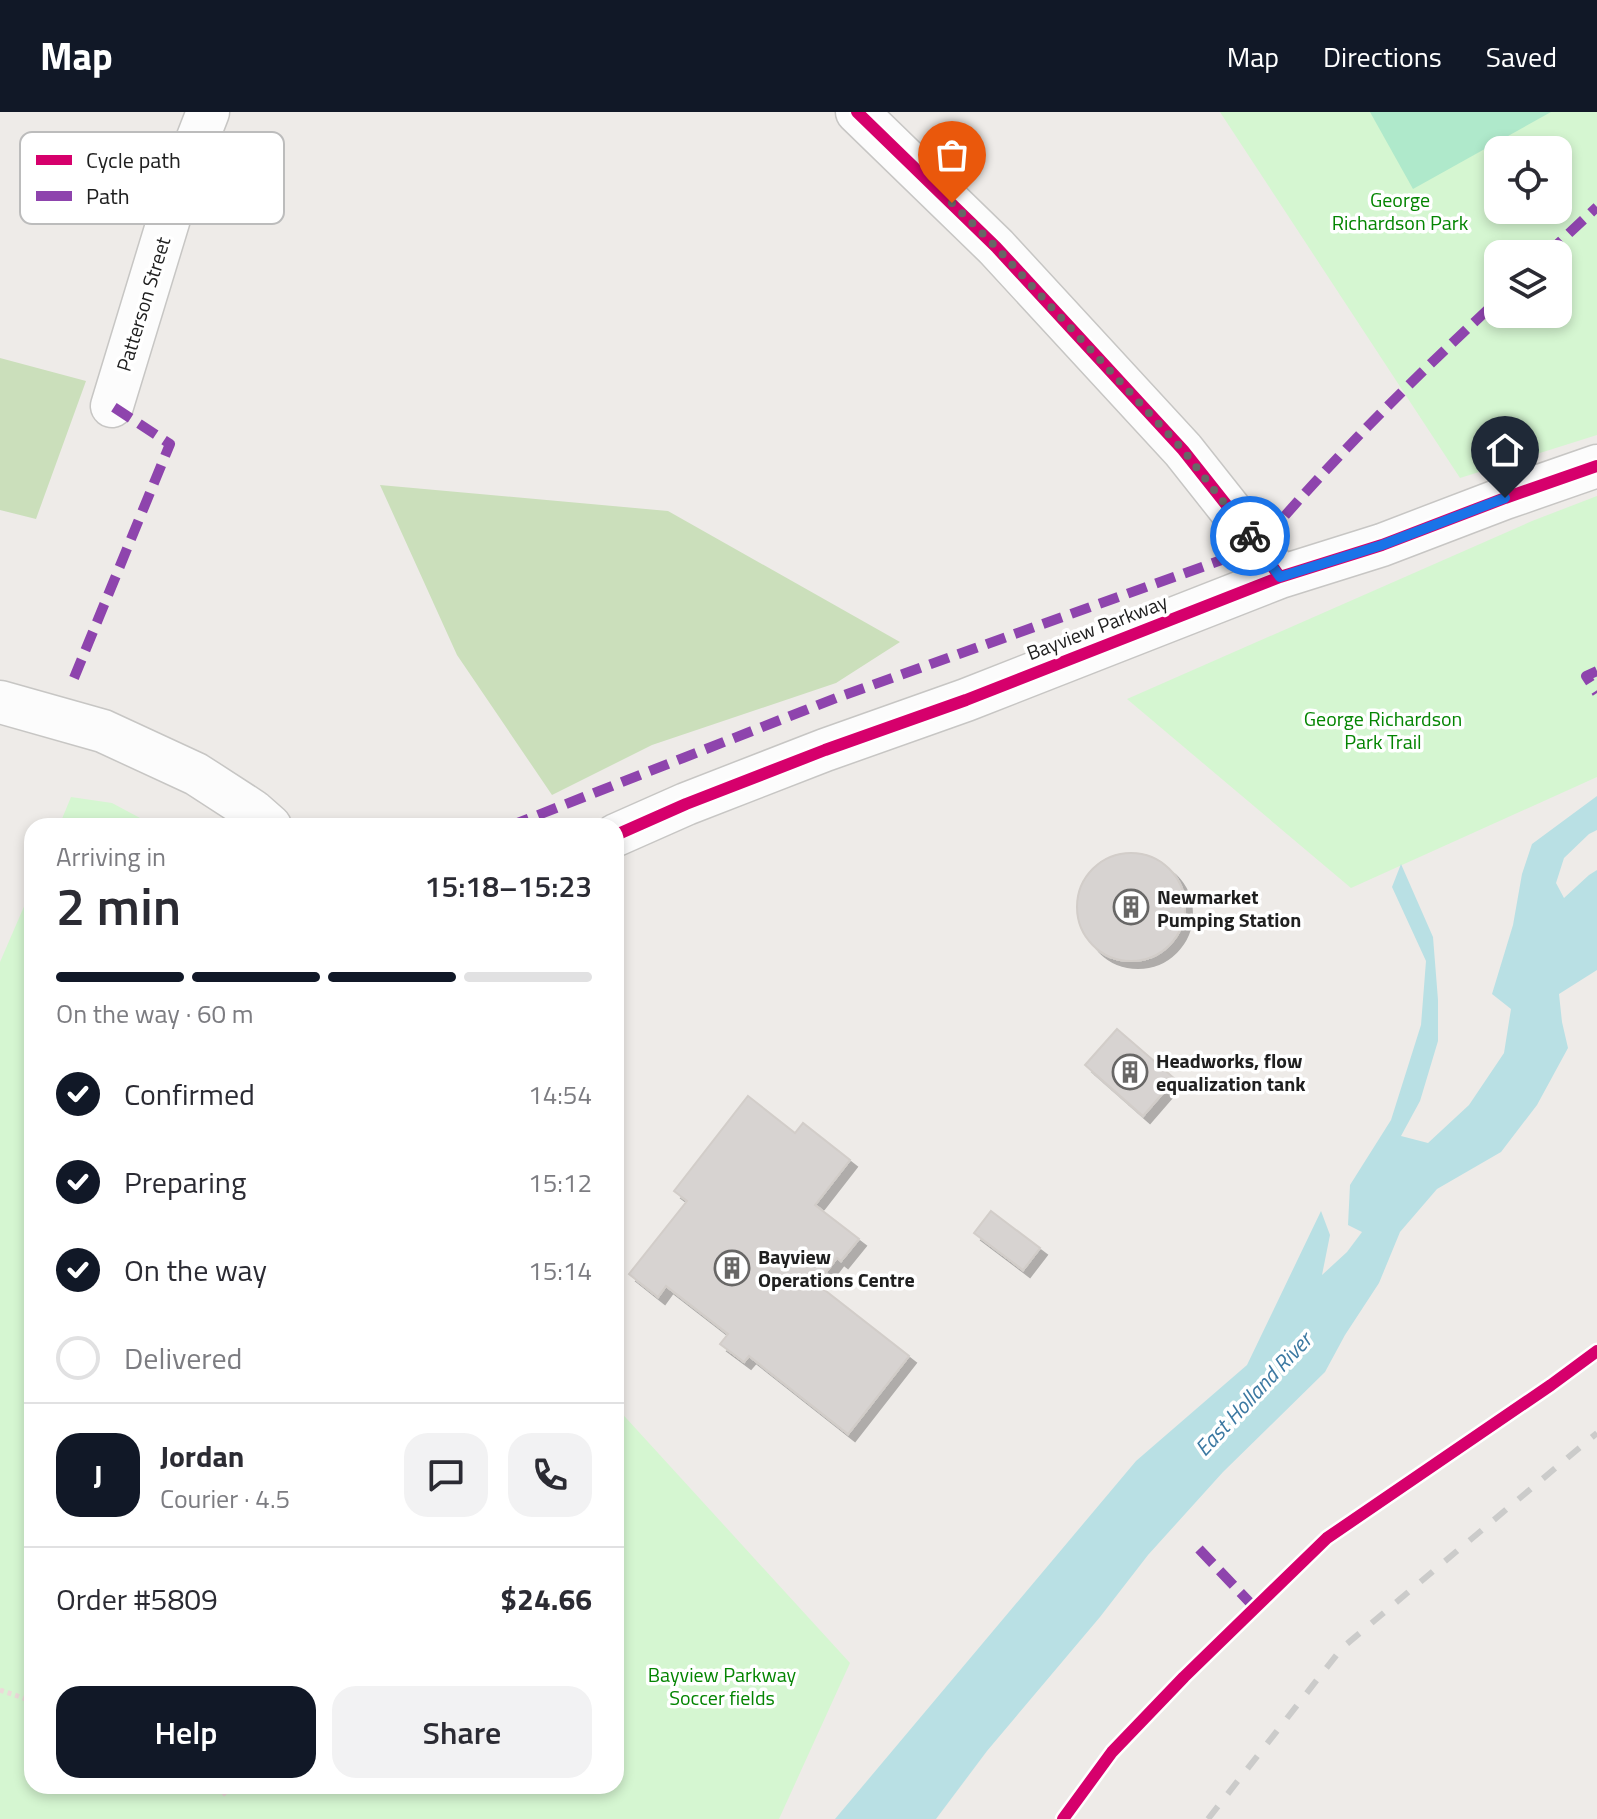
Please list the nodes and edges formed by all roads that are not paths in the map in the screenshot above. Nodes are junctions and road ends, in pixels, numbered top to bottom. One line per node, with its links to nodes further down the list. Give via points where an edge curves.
1 (208, 112): 3 (street, Patterson Street)
2 (857, 112): 7 (street, via 996,247 1183,450)
3 (200, 132)
4 (167, 224): 5 (street, Patterson Street)
5 (112, 406)
6 (1597, 466): 7 (street, Bayview Parkway)
7 (1280, 577): 10 (street, Bayview Parkway)
8 (0, 702): 9 (street, via 103,731 196,774)
9 (261, 818)
10 (624, 831)

